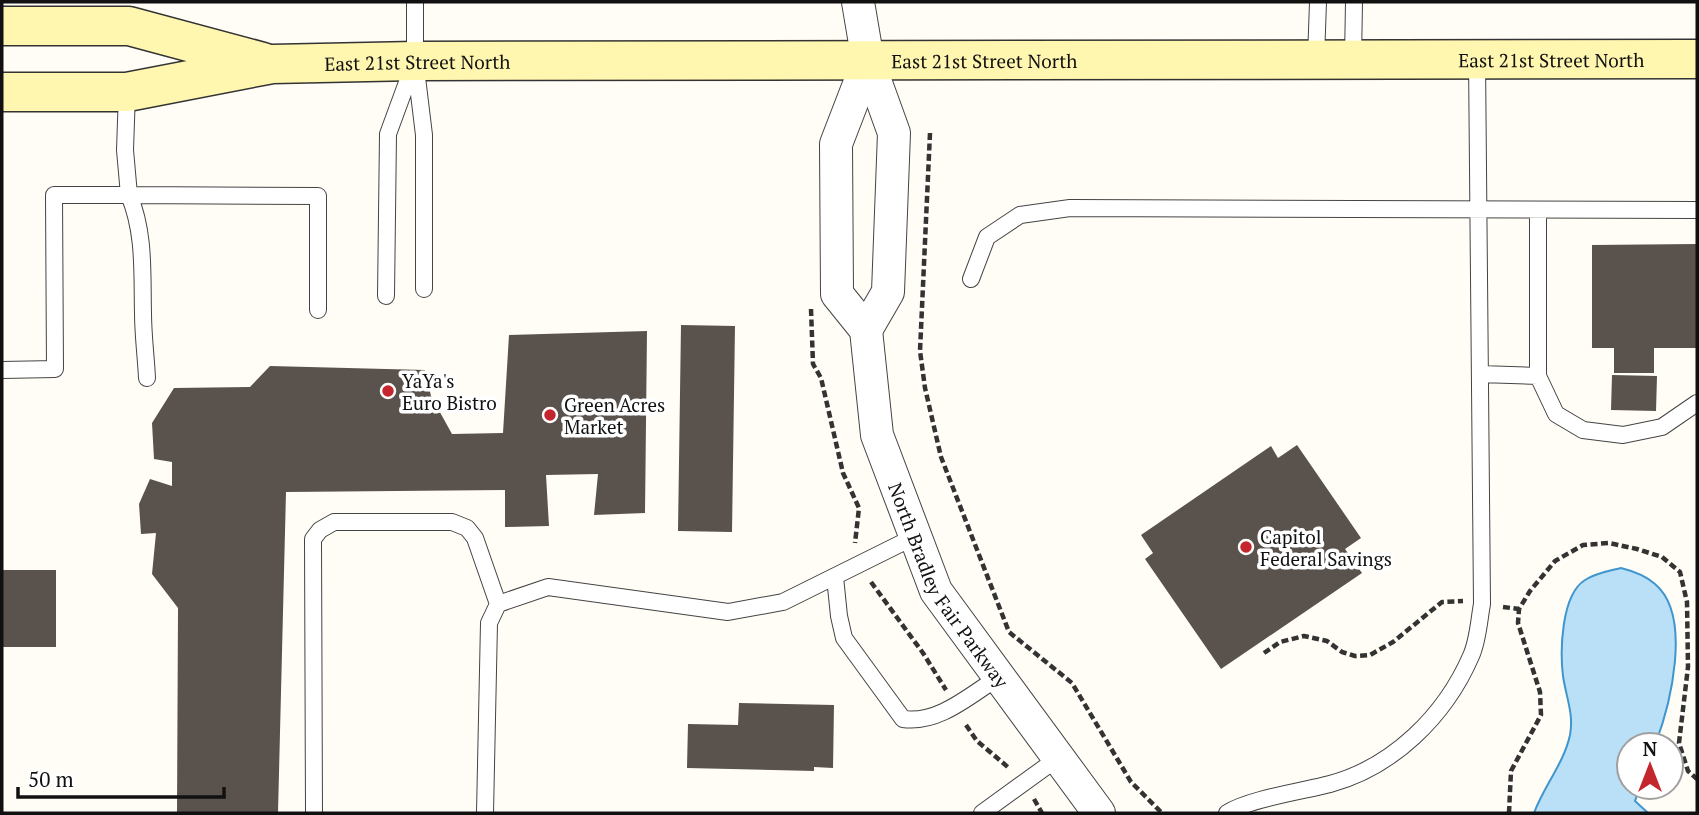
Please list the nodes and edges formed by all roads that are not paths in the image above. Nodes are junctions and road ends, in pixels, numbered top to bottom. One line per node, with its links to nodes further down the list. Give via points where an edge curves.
1 (415, 2): 10 (lane)
2 (858, 2): 11 (street)
3 (1318, 2): 6 (lane)
4 (1354, 2): 7 (lane)
5 (2, 26): 12 (main road, East 21st Street North, via 81,20 129,26)
6 (1316, 59): 7 (main road, East 21st Street North); 11 (main road, East 21st Street North)
7 (1353, 59): 8 (main road, East 21st Street North)
8 (1477, 59): 9 (main road, East 21st Street North); 18 (lane)
9 (1697, 59)
10 (415, 61): 11 (main road, East 21st Street North); 12 (main road, East 21st Street North); 20 (lane, via 424,135); 21 (lane, via 388,134)
11 (868, 61): 23 (street, via 894,132 888,292); 23 (street, via 836,144 838,294)
12 (272, 64): 14 (main road, East 21st Street North)
13 (2, 92): 14 (main road, East 21st Street North)
14 (127, 92): 15 (lane)
15 (129, 195): 22 (lane, via 318,196); 24 (lane, via 54,195 55,369); 27 (lane, via 142,243)
16 (1538, 210): 17 (lane); 18 (lane); 26 (lane)
17 (1697, 210)
18 (1479, 211): 19 (lane, via 1070,208 1020,215 987,237); 25 (lane)
19 (971, 279)
20 (424, 289)
21 (386, 296)
22 (318, 310)
23 (866, 330): 29 (street, North Bradley Fair Parkway, via 877,435)
24 (2, 370)
25 (1480, 374): 26 (lane); 38 (lane, via 1482,604 1472,654 1447,700 1384,762 1333,783)
26 (1538, 376): 28 (lane, via 1556,414 1583,430 1623,435 1662,427)
27 (147, 378)
28 (1697, 403)
29 (916, 536): 30 (lane); 32 (street, North Bradley Fair Parkway, via 936,591)
30 (835, 577): 31 (lane, via 783,602 728,612 548,587); 32 (lane, via 844,638 903,719 918,721 938,715)
31 (498, 604): 35 (lane, via 475,538 453,522 334,522 320,530 313,540); 36 (lane, via 489,623)
32 (999, 677): 33 (street, North Bradley Fair Parkway)
33 (1058, 758): 34 (lane); 37 (street, North Bradley Fair Parkway)
34 (993, 810)
35 (314, 813)
36 (485, 813)
37 (1099, 813)
38 (1227, 813)

